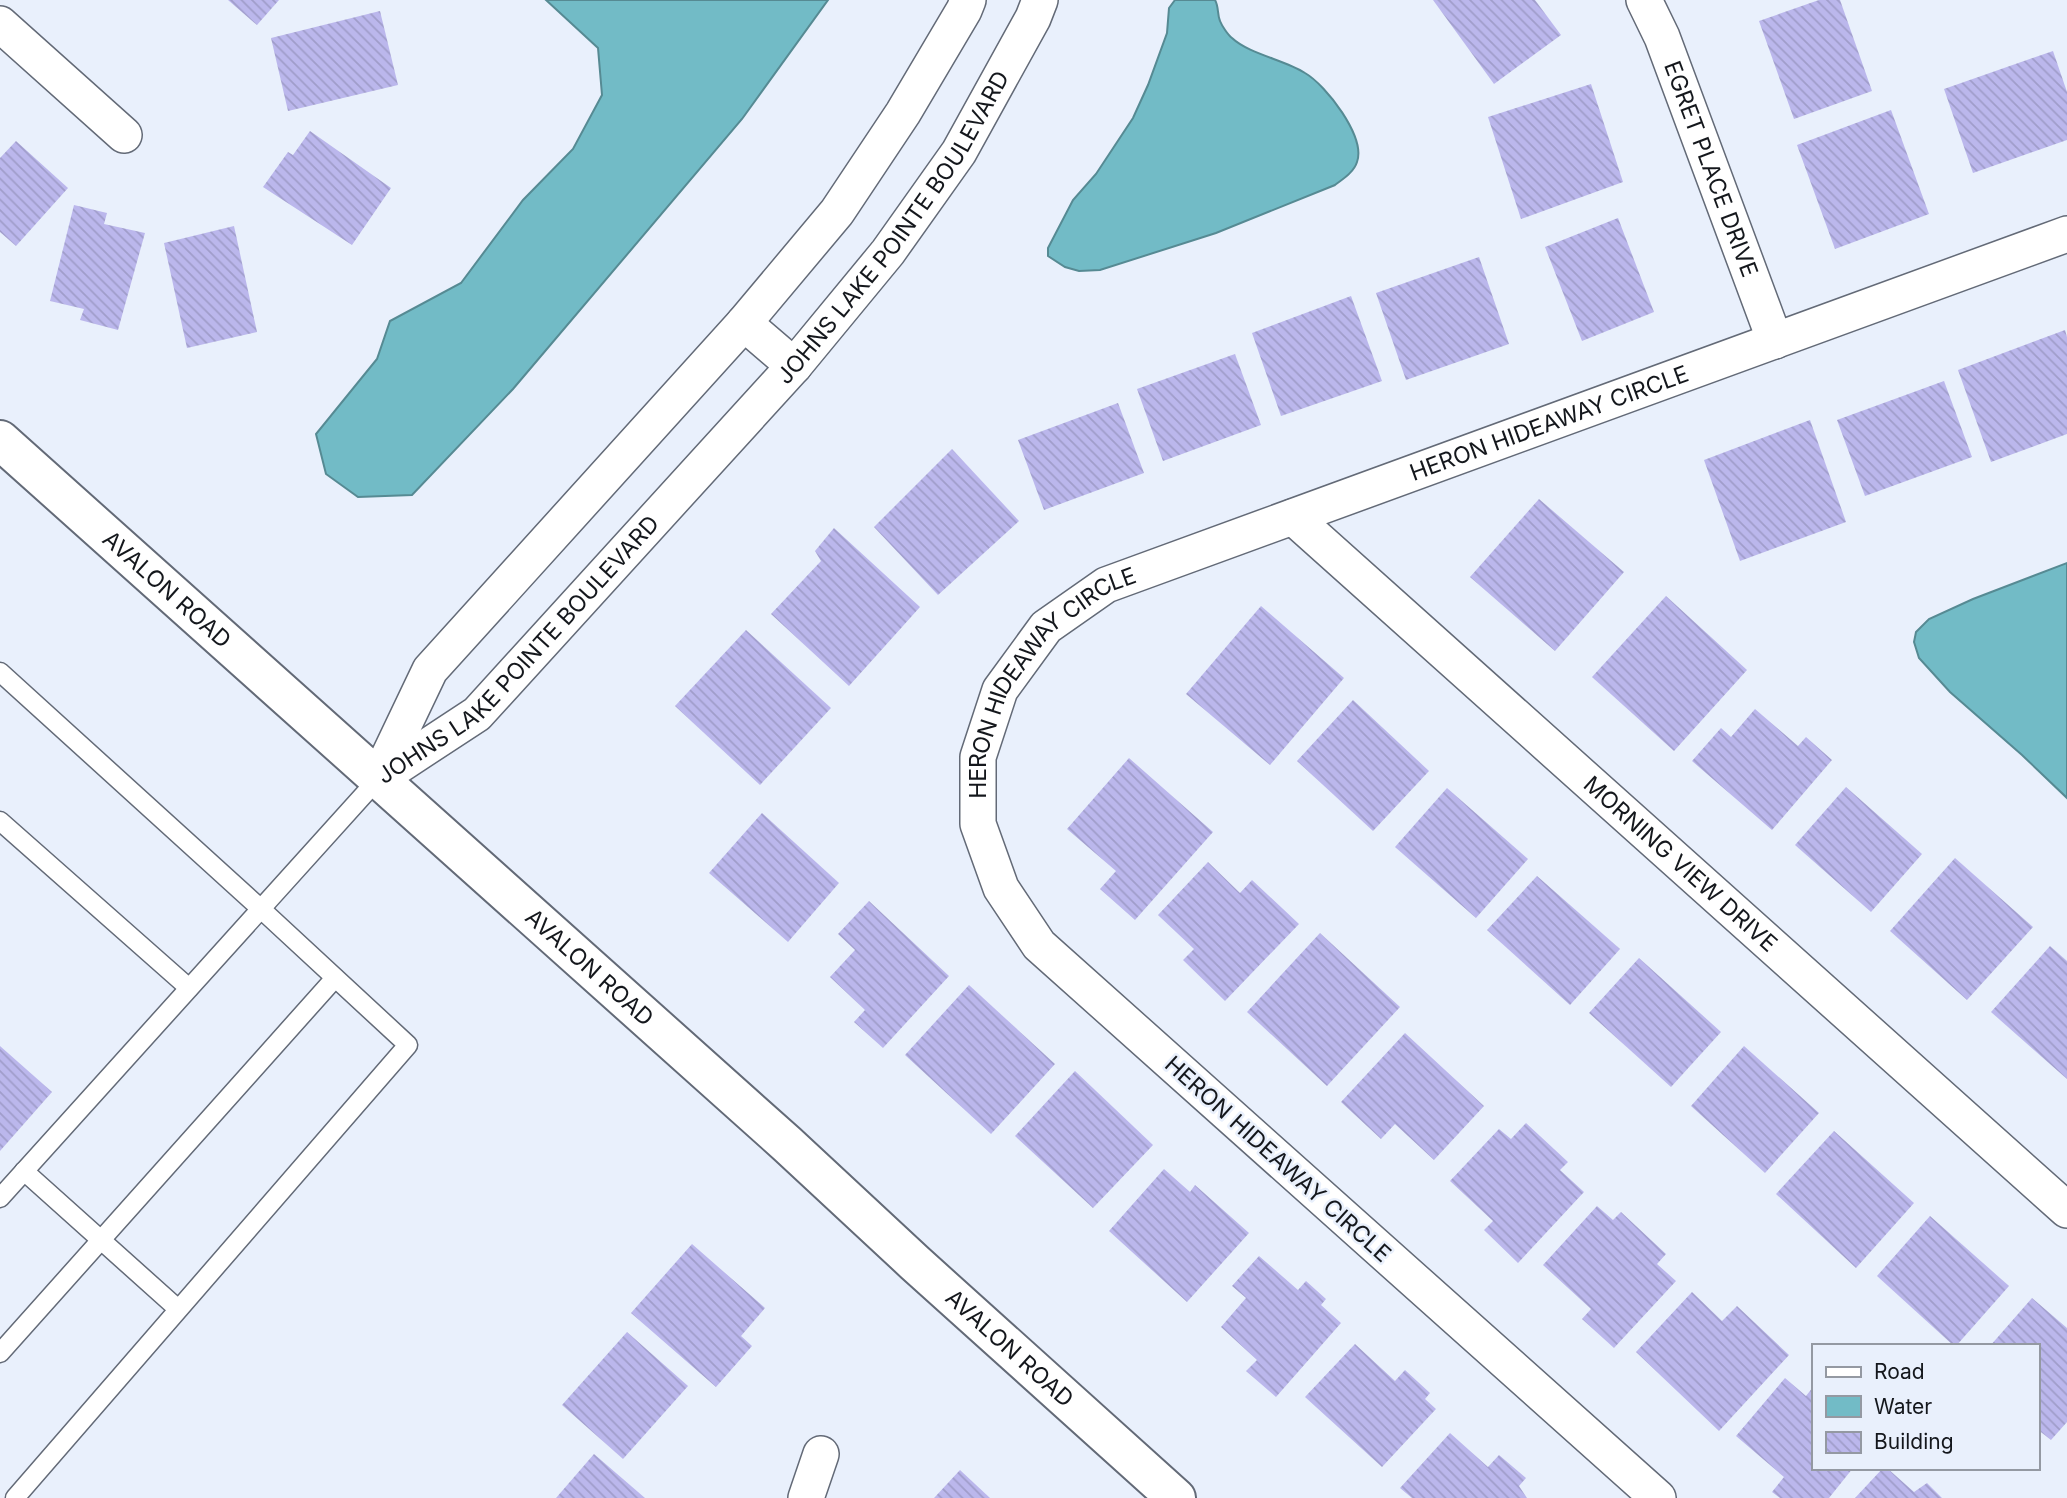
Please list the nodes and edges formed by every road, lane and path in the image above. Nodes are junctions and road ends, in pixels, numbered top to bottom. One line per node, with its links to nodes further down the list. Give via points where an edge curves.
1 (968, 0): 7 (street, JOHNS LAKE POINTE BOULEVARD, via 903,113 836,212)
2 (1040, 0): 9 (street, JOHNS LAKE POINTE BOULEVARD, via 960,152 888,252)
3 (1644, 0): 8 (street, EGRET PLACE DRIVE, via 1662,37)
4 (0, 24): 5 (street)
5 (124, 135)
6 (2067, 234): 8 (street, HERON HIDEAWAY CIRCLE)
7 (744, 323): 9 (street); 13 (street, JOHNS LAKE POINTE BOULEVARD, via 430,670)
8 (1775, 341): 11 (street, HERON HIDEAWAY CIRCLE)
9 (794, 366): 13 (street, JOHNS LAKE POINTE BOULEVARD, via 477,714)
10 (0, 440): 13 (main road, AVALON ROAD)
11 (1293, 517): 20 (street, MORNING VIEW DRIVE); 28 (street, HERON HIDEAWAY CIRCLE, via 1106,585 1046,626 1000,690 978,757 978,824 1002,888 1039,945)
12 (0, 672): 15 (lane)
13 (378, 779): 15 (lane); 27 (main road, AVALON ROAD)
14 (0, 821): 17 (lane)
15 (261, 909): 16 (lane); 17 (lane)
16 (335, 978): 21 (lane); 22 (lane, via 408,1045)
17 (189, 988): 18 (lane)
18 (24, 1171): 19 (lane); 21 (lane)
19 (0, 1198)
20 (2067, 1210)
21 (101, 1240): 22 (lane); 23 (lane)
22 (178, 1310): 25 (lane)
23 (0, 1353)
24 (821, 1454): 26 (street)
25 (15, 1498)
26 (806, 1498)
27 (1177, 1498)
28 (1658, 1498)

